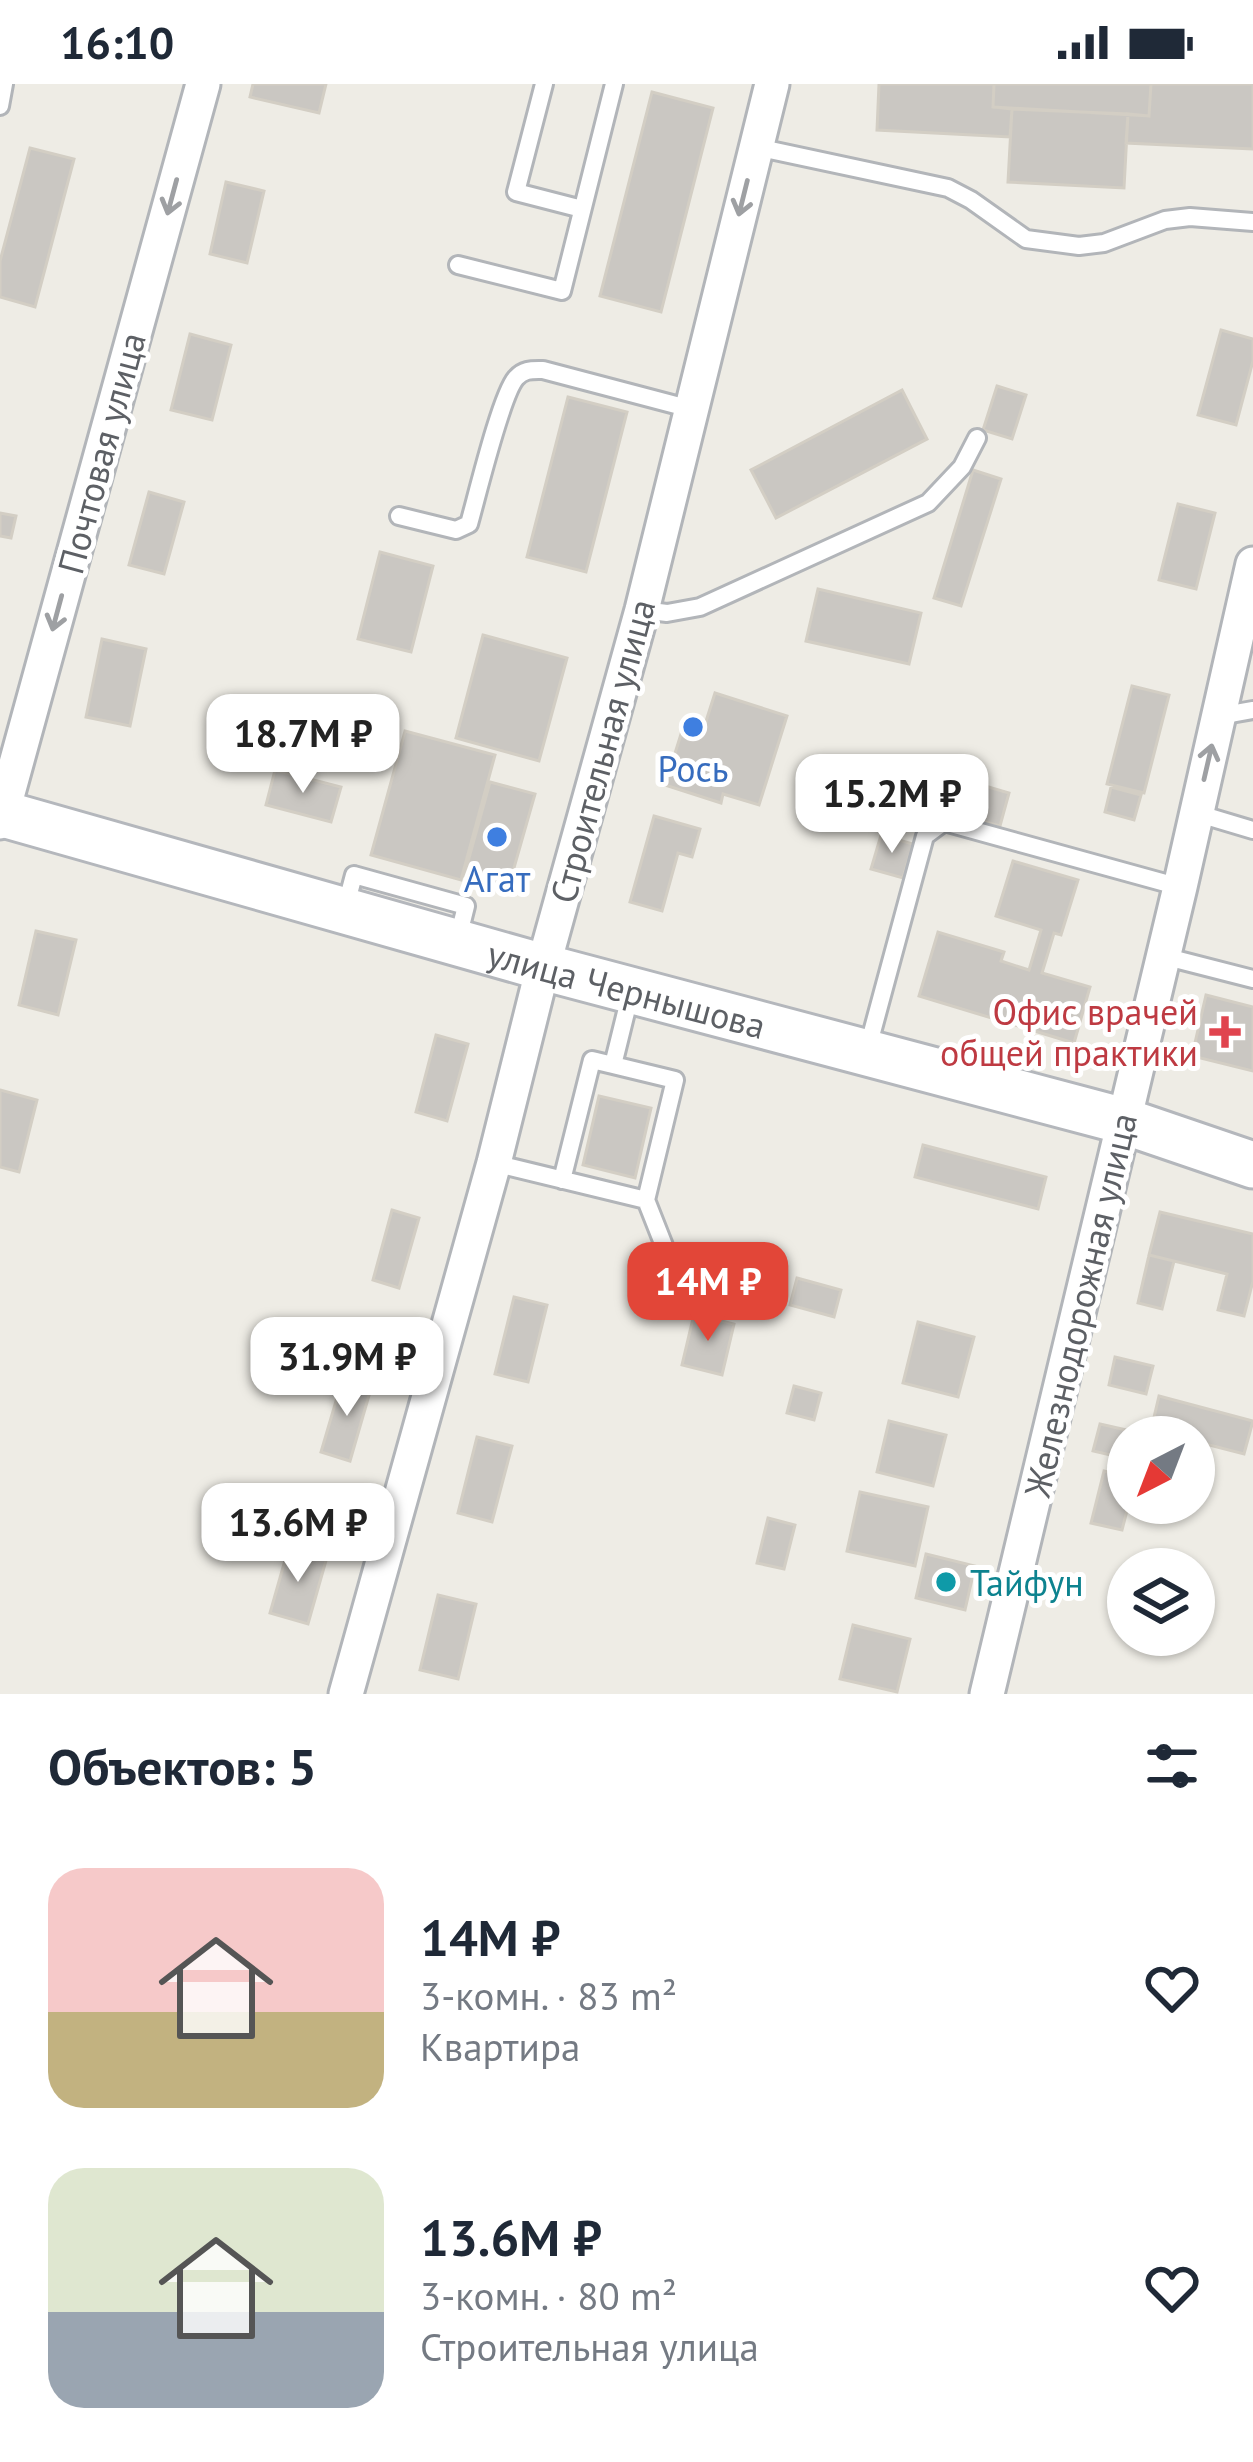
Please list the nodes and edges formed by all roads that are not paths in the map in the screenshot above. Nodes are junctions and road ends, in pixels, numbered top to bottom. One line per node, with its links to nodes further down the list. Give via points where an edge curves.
1 (4, 84): 6 (lane)
2 (203, 84): 19 (street, Почтовая улица, one-way to 19)
3 (544, 84): 8 (lane, via 516,192)
4 (772, 84): 7 (street, Строительная улица)
5 (609, 85): 8 (lane)
6 (0, 106)
7 (756, 147): 9 (lane, via 948,188 1043,242 1103,244 1190,217); 11 (street, Строительная улица, one-way to 11)
8 (582, 209): 10 (lane, via 562,291)
9 (1253, 222)
10 (458, 265)
11 (691, 409): 13 (lane, via 526,370 505,404 469,524 456,530); 15 (street, Строительная улица)
12 (977, 438): 15 (lane, via 928,503 700,607)
13 (400, 515)
14 (1252, 574): 17 (street, Железнодорожная улица)
15 (643, 610): 23 (street, Строительная улица)
16 (1253, 710): 17 (lane)
17 (1218, 716): 18 (street, Железнодорожная улица, one-way to 17)
18 (1196, 813): 20 (lane); 21 (street, Железнодорожная улица)
19 (1, 816): 23 (street, улица Чернышова)
20 (1253, 830)
21 (1180, 887): 22 (street, Железнодорожная улица); 26 (lane, via 944,821 925,836)
22 (1163, 956): 24 (lane); 28 (street, Железнодорожная улица)
23 (543, 967): 25 (street, улица Чернышова); 29 (street, Строительная улица)
24 (1253, 979)
25 (632, 990): 26 (street, улица Чернышова); 27 (lane)
26 (867, 1053): 28 (street, улица Чернышова)
27 (614, 1065): 31 (lane, via 592,1060); 32 (lane, via 675,1080)
28 (1124, 1121): 30 (street, улица Чернышова); 35 (street, Железнодорожная улица)
29 (494, 1163): 31 (lane); 34 (street, Строительная улица)
30 (1253, 1165)
31 (562, 1180): 32 (lane)
32 (646, 1201): 33 (lane)
33 (674, 1271)
34 (346, 1694)
35 (987, 1694)

